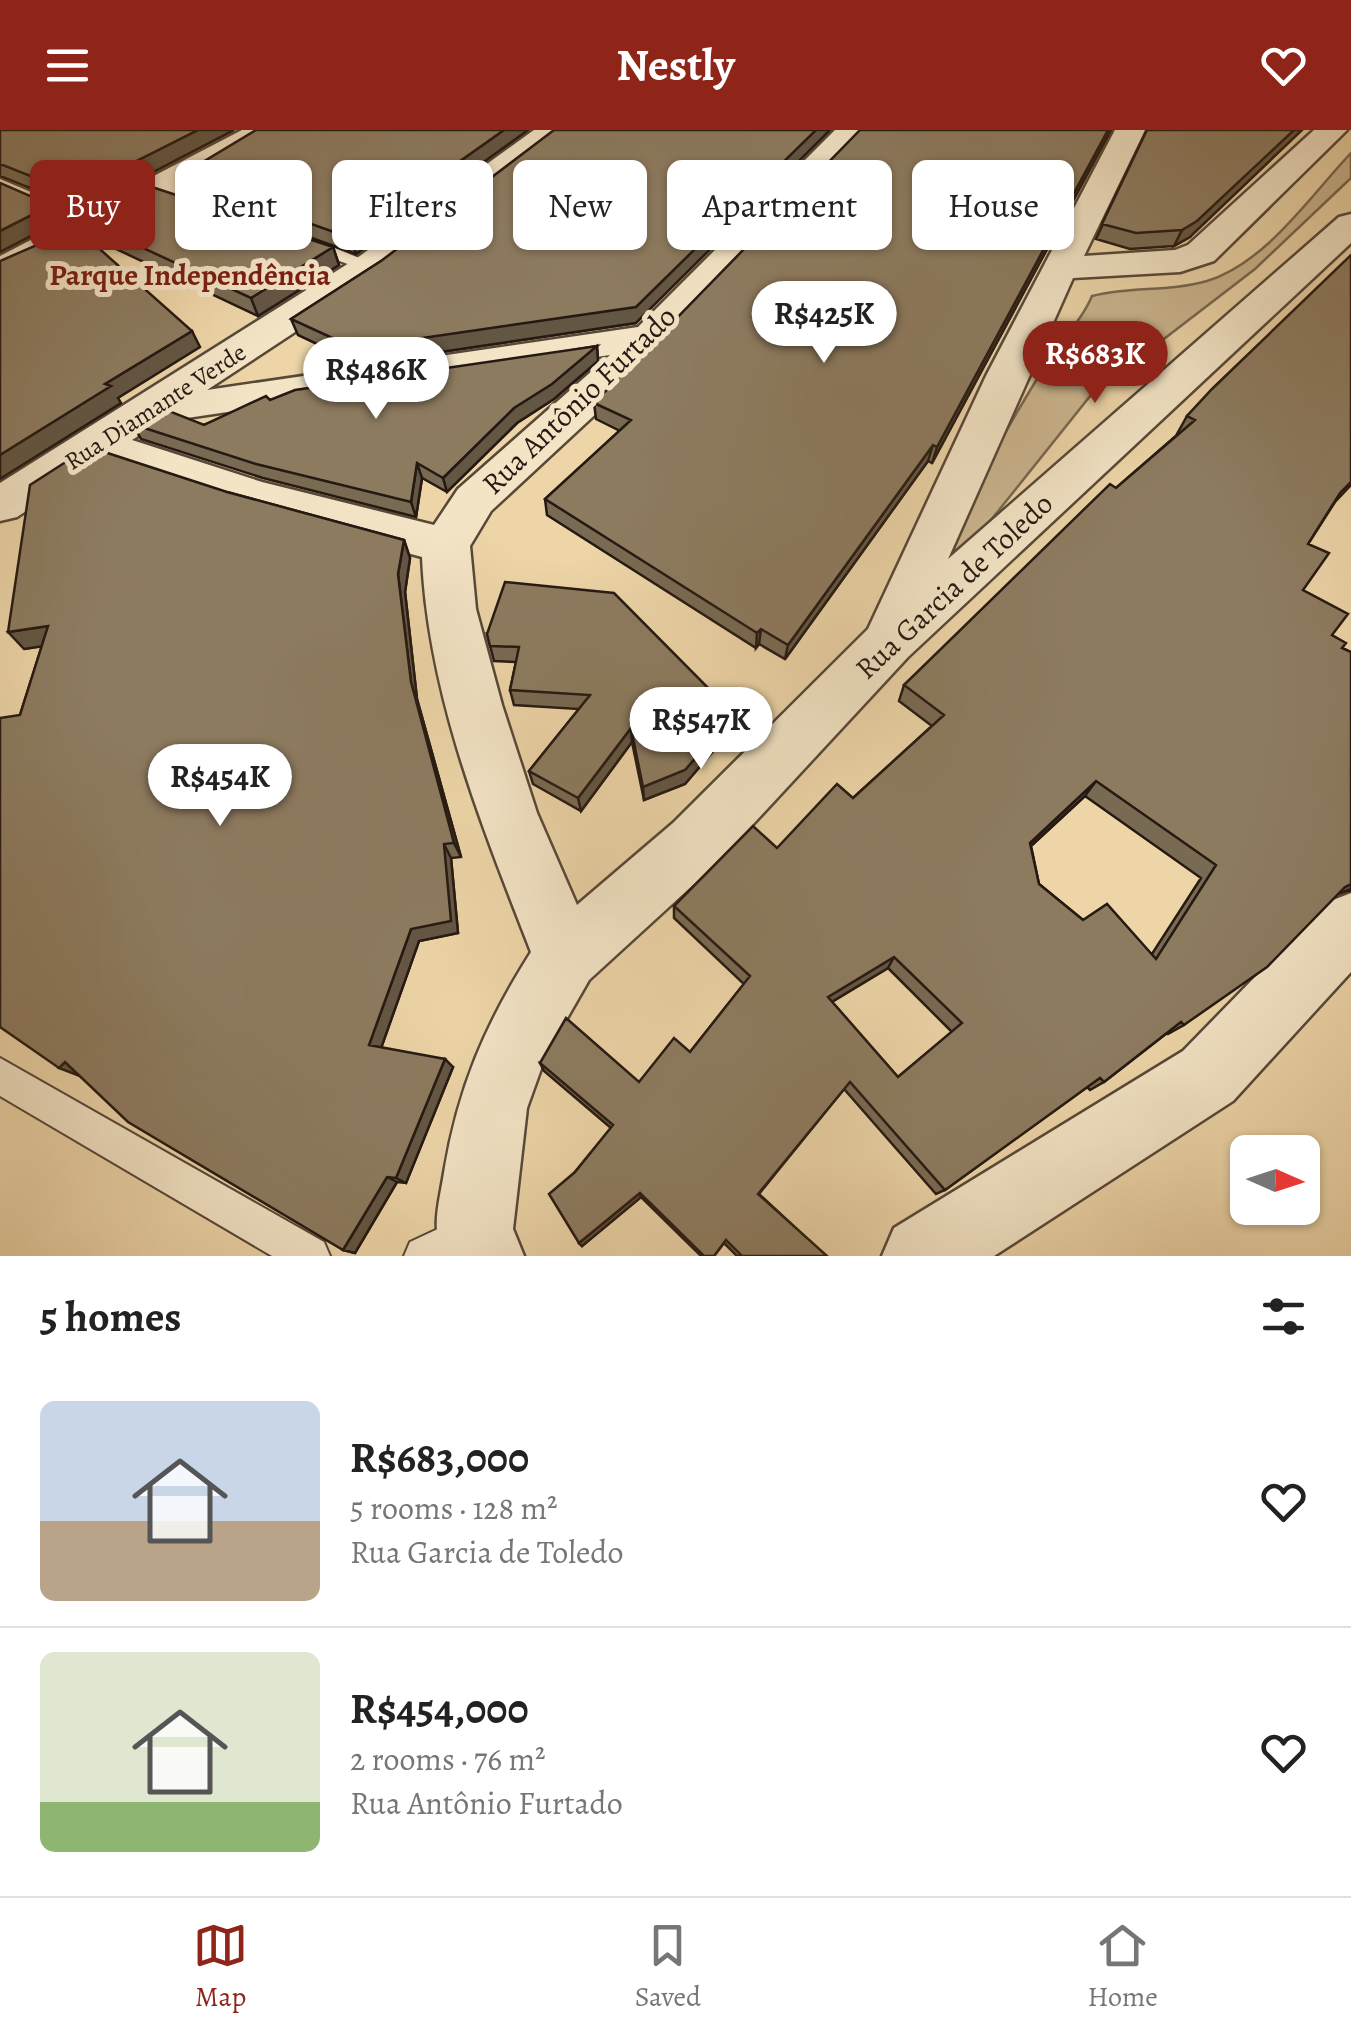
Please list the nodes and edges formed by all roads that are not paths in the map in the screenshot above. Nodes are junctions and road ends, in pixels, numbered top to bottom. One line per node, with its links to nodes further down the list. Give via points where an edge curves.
1 (264, 130): 8 (street)
2 (554, 130): 12 (street, Rua Diamante Verde)
3 (852, 130): 15 (street, Rua Antônio Furtado)
4 (1130, 130): 13 (street)
5 (1332, 130): 13 (street, via 1201,252 1180,260)
6 (0, 184): 7 (lane)
7 (30, 197)
8 (155, 199)
9 (1351, 224): 20 (street, Rua Garcia de Toledo)
10 (312, 245): 12 (lane)
11 (40, 250): 14 (street)
12 (370, 266): 16 (street, Rua Diamante Verde)
13 (1058, 268): 20 (street)
14 (0, 270)
15 (648, 336): 16 (street); 19 (street, Rua Antônio Furtado, via 613,376 474,500)
16 (147, 412): 17 (street, Rua Diamante Verde)
17 (97, 444): 18 (street, Rua Diamante Verde); 19 (street, via 254,496)
18 (0, 505)
19 (446, 546): 22 (street, via 450,609 474,706 507,813)
20 (889, 642): 22 (street, Rua Garcia de Toledo, via 694,843)
21 (1351, 924): 26 (street, via 1208,1076)
22 (566, 958): 24 (street, via 518,1036 491,1108)
23 (0, 1076): 25 (lane)
24 (460, 1248)
25 (310, 1256)
26 (922, 1256)

